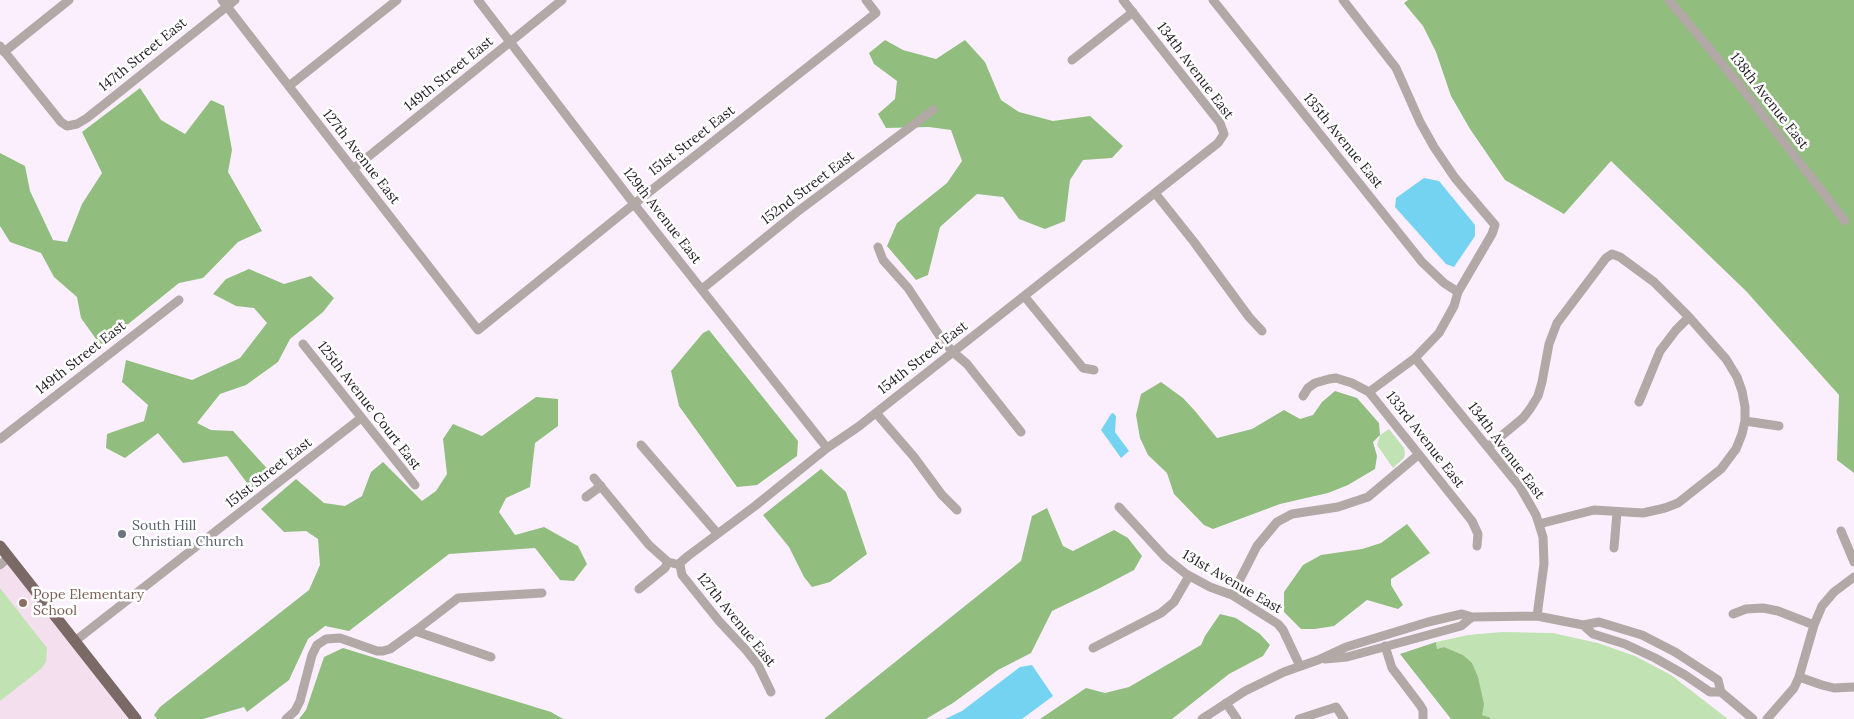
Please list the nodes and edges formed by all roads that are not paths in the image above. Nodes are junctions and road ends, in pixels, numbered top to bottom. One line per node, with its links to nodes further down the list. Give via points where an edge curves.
1 (69, 0): 14 (street)
2 (235, 0): 11 (street, 147th Street East)
3 (397, 0): 16 (street)
4 (478, 0): 13 (street, 129th Avenue East)
5 (562, 0): 13 (street, 149th Street East)
6 (866, 0): 21 (street, 151st Street East, via 876,13)
7 (1123, 0): 12 (street, 134th Avenue East)
8 (1214, 0): 25 (street, 135th Avenue East, via 1422,262)
9 (1343, 0): 25 (street, via 1396,68 1434,147 1495,226)
10 (1669, 0): 22 (street, 138th Avenue East, via 1737,81)
11 (224, 3): 14 (street, 147th Street East, via 77,124 66,126 61,122); 16 (street, 127th Avenue East)
12 (1133, 12): 15 (street); 18 (street, 134th Avenue East, via 1213,114)
13 (510, 42): 19 (street, 149th Street East); 21 (street, 129th Avenue East)
14 (2, 49)
15 (1072, 60)
16 (289, 86): 19 (street, 127th Avenue East)
17 (932, 110): 24 (street, 152nd Street East)
18 (1224, 137): 20 (street, 154th Street East)
19 (353, 169): 29 (street, 127th Avenue East)
20 (1155, 193): 26 (street, 154th Street East); 30 (street)
21 (634, 204): 24 (street, 129th Avenue East); 29 (street, 151st Street East)
22 (1845, 221)
23 (878, 248): 32 (street, via 883,260 908,288)
24 (702, 288): 45 (street, 129th Avenue East)
25 (1458, 292): 33 (street, via 1444,325)
26 (1025, 297): 32 (street, 154th Street East); 34 (street, via 1084,368)
27 (180, 300): 43 (street, 149th Street East)
28 (1689, 317): 37 (street, via 1660,351); 40 (street, via 1737,376 1744,399); 46 (street, via 1646,276 1612,254 1557,323 1549,344 1540,389 1530,409)
29 (478, 330)
30 (1262, 331)
31 (303, 344): 39 (street, 125th Avenue Court East)
32 (953, 352): 38 (street, 154th Street East); 42 (street, via 967,364)
33 (1415, 358): 35 (street); 46 (street, 134th Avenue East)
34 (1094, 370)
35 (1369, 392): 36 (street, 133rd Avenue East, via 1336,378 1315,383); 47 (street, 133rd Avenue East)
36 (1303, 396)
37 (1639, 402)
38 (876, 413): 45 (street, 154th Street East); 53 (street)
39 (361, 418): 49 (street, 125th Avenue Court East); 76 (street, 151st Street East)
40 (1744, 421): 41 (street); 54 (street, via 1742,434 1728,461 1678,503 1654,512)
41 (1778, 426)
42 (1021, 432)
43 (0, 439)
44 (641, 445): 57 (street)
45 (827, 448): 57 (street, 154th Street East)
46 (1488, 448): 55 (street, 134th Avenue East, via 1529,500)
47 (1418, 455): 59 (street, 133rd Avenue East, via 1472,522 1478,534); 69 (street, via 1368,497 1338,507 1292,514 1277,522 1257,546)
48 (594, 478): 50 (street)
49 (414, 485)
50 (600, 486): 51 (street); 62 (street)
51 (586, 497)
52 (1118, 508): 65 (street, 131st Avenue East, via 1165,558)
53 (957, 510)
54 (1617, 512): 55 (street, via 1584,511); 60 (street)
55 (1539, 524): 71 (street, 134th Avenue East, via 1544,564)
56 (1841, 531): 63 (street)
57 (717, 533): 64 (street, 154th Street East)
58 (0, 546): 61 (main road)
59 (1476, 546)
60 (1614, 548)
61 (5, 561): 76 (main road)
62 (668, 562): 64 (street); 67 (street)
63 (1854, 562)
64 (680, 566): 84 (street, 127th Avenue East, via 682,575 758,665)
65 (1189, 576): 69 (street, 131st Avenue East); 78 (street, via 1174,602 1161,613)
66 (1854, 577): 74 (street, via 1822,606)
67 (639, 589)
68 (542, 593): 75 (street, via 458,598)
69 (1232, 595): 81 (street, 131st Avenue East, via 1278,624)
70 (1733, 614): 74 (street, via 1763,608)
71 (1537, 616): 72 (street); 73 (street)
72 (1472, 617): 77 (street, via 1462,626); 80 (street, via 1462,614 1428,622 1346,647)
73 (1583, 625): 85 (street, via 1593,634 1626,644 1655,658 1710,692); 85 (street, via 1599,622 1642,635 1718,680)
74 (1814, 625): 82 (street)
75 (415, 631): 79 (street); 89 (street, via 383,651 340,638 320,642 312,655 297,708)
76 (75, 641): 88 (main road)
77 (1385, 646): 80 (street, via 1347,657); 87 (street, via 1392,668 1420,705)
78 (1093, 648)
79 (491, 658)
80 (1318, 660): 81 (street)
81 (1300, 666): 86 (street)
82 (1799, 677): 83 (street, via 1834,688); 95 (street)
83 (1854, 687)
84 (771, 692)
85 (1721, 692): 94 (street)
86 (1226, 703): 90 (street); 91 (street)
87 (1424, 717)
88 (136, 719)
89 (288, 719)
90 (1202, 719)
91 (1237, 719)
92 (1299, 719): 93 (street, via 1336,707)
93 (1344, 719)
94 (1753, 719)
95 (1767, 719)

